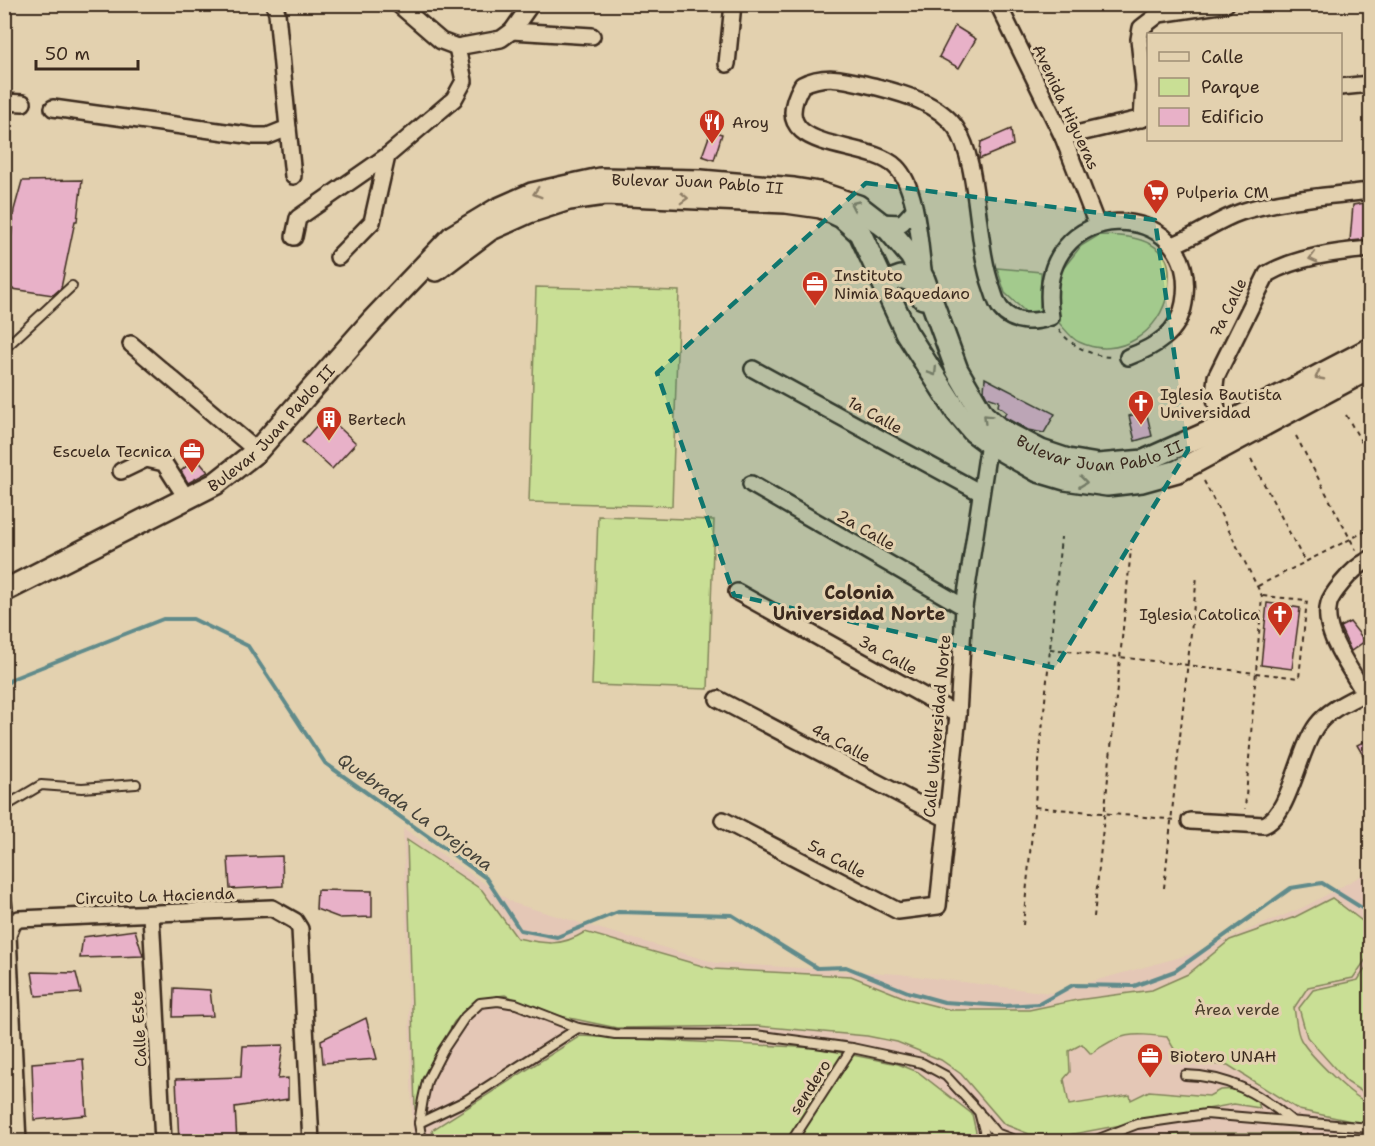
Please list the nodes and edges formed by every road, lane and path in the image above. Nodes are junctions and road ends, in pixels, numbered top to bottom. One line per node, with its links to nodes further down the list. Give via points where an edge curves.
1 (274, 4): 17 (street)
2 (398, 4): 9 (street, via 441,41)
3 (531, 4): 7 (street)
4 (733, 4): 10 (street)
5 (998, 4): 18 (street, Avenida Higueras)
6 (1227, 4): 16 (street, via 1159,14 1141,28)
7 (512, 31): 8 (street); 9 (street, via 501,39)
8 (592, 36)
9 (457, 47): 19 (street, via 462,89)
10 (727, 64)
11 (1371, 84): 12 (street)
12 (1342, 87)
13 (4, 102): 14 (street)
14 (23, 103)
15 (53, 108): 17 (street, via 254,136 268,136)
16 (1145, 118): 18 (street)
17 (288, 128): 20 (street)
18 (1063, 137): 24 (street, Avenida Higueras)
19 (387, 156): 25 (street, via 298,218); 28 (street, via 372,222)
20 (293, 177)
21 (1371, 191): 26 (street, via 1285,201 1239,213)
22 (914, 210): 23 (street, via 902,223); 29 (street); 33 (street, via 899,169 887,159 818,140 799,129 794,107 802,85 830,76 910,95 955,126 967,148 987,275 999,307 1008,316 1021,320 1035,322)
23 (879, 222): 29 (main road, Bulevar Juan Pablo II, via 911,256); 45 (main road, Bulevar Juan Pablo II, one-way to 45, via 843,200 753,185 600,179 531,194 453,236)
24 (1098, 225): 26 (street, via 1122,222 1146,226); 33 (street, via 1077,236 1061,251 1051,272 1047,294)
25 (294, 237)
26 (1173, 245): 38 (street, via 1182,263 1186,287 1182,311 1170,332 1152,348)
27 (1371, 249): 42 (street, 7a Calle, one-way to 42, via 1318,256 1267,274 1216,377 1214,394)
28 (338, 257)
29 (924, 280): 32 (main road, Bulevar Juan Pablo II)
30 (72, 286): 36 (lane)
31 (886, 291): 32 (main road, via 890,281 901,277 916,282); 34 (main road, Bulevar Juan Pablo II); 64 (main road, Bulevar Juan Pablo II, one-way to 31, via 186,515 248,478 431,275 489,231 529,212 569,199 605,195 786,202 821,207 842,217 860,233)
32 (935, 314): 34 (main road, via 934,331 918,336); 42 (main road, Bulevar Juan Pablo II, one-way to 32, via 1144,461 1098,465 1041,451 999,429 983,415 957,370)
33 (1051, 317): 38 (path, via 1074,345 1091,353)
34 (906, 332): 44 (main road, Bulevar Juan Pablo II, one-way to 44, via 957,412)
35 (131, 344): 45 (street)
36 (4, 349)
37 (1371, 349): 42 (main road, Bulevar Juan Pablo II, one-way to 42)
38 (1128, 357)
39 (1371, 368): 44 (main road, Bulevar Juan Pablo II, one-way to 39, via 1038,471 1065,479 1107,484 1142,481 1178,471)
40 (753, 369): 51 (street, 1a Calle)
41 (1346, 415): 46 (path)
42 (1221, 427)
43 (1296, 436): 55 (path)
44 (988, 443): 51 (street, Calle Universidad Norte)
45 (257, 451): 52 (main road, Bulevar Juan Pablo II, via 215,484)
46 (1371, 457)
47 (1251, 459): 58 (path)
48 (121, 471): 52 (street, via 146,459 164,463)
49 (1204, 481): 60 (path)
50 (751, 484): 65 (street, 2a Calle)
51 (981, 493): 65 (street, Calle Universidad Norte)
52 (187, 499): 61 (main road, Bulevar Juan Pablo II)
53 (1371, 529): 55 (path)
54 (1061, 537): 66 (path)
55 (1351, 539): 58 (path)
56 (1131, 549): 67 (path)
57 (1371, 559): 70 (street, via 1347,577 1329,601 1328,615 1331,631)
58 (1305, 562): 60 (path)
59 (1197, 576): 68 (path)
60 (1258, 586): 63 (path)
61 (4, 591)
62 (737, 592): 72 (street, 3a Calle)
63 (1262, 596): 69 (path); 69 (path, via 1307,600 1299,678)
64 (4, 606)
65 (964, 607): 72 (street, Calle Universidad Norte)
66 (1050, 650): 67 (path); 75 (path)
67 (1120, 658): 68 (path); 76 (path)
68 (1188, 665): 69 (path); 79 (path)
69 (1257, 674): 81 (path)
70 (1367, 691): 81 (street, via 1318,723 1306,742 1280,812 1272,822)
71 (718, 699): 77 (street, 4a Calle)
72 (958, 715): 77 (street, Calle Universidad Norte)
73 (136, 784): 74 (lane, via 82,788 41,785)
74 (4, 807)
75 (1035, 807): 76 (path); 87 (path)
76 (1105, 813): 79 (path); 86 (path)
77 (947, 819): 84 (street, Calle Universidad Norte)
78 (723, 820): 84 (street, 5a Calle, via 898,911)
79 (1171, 820): 80 (path); 83 (path)
80 (1190, 821): 81 (street)
81 (1243, 824)
82 (4, 873): 88 (lane)
83 (1164, 888)
84 (938, 906)
85 (151, 915): 88 (street, Circuito La Hacienda, via 19,919); 97 (street, Calle Este); 98 (street, Circuito La Hacienda, via 272,908 295,921 300,929)
86 (1094, 917)
87 (1023, 925)
88 (10, 928): 96 (street)
89 (578, 1028): 90 (lane, via 615,1034 755,1035); 94 (lane, via 465,1101); 94 (lane, via 516,1004 480,1003 442,1050 427,1081)
90 (852, 1047): 92 (lane, via 922,1063 946,1076); 100 (lane, sendero)
91 (1185, 1074): 93 (lane, via 1238,1083)
92 (979, 1112): 101 (lane); 102 (lane, via 996,1133)
93 (1291, 1120): 95 (lane); 103 (lane, via 1206,1114 1137,1124)
94 (420, 1123): 99 (lane)
95 (1371, 1128)
96 (18, 1142)
97 (163, 1142)
98 (311, 1142)
99 (422, 1142)
100 (791, 1142)
101 (987, 1142)
102 (1020, 1142)
103 (1091, 1142)

